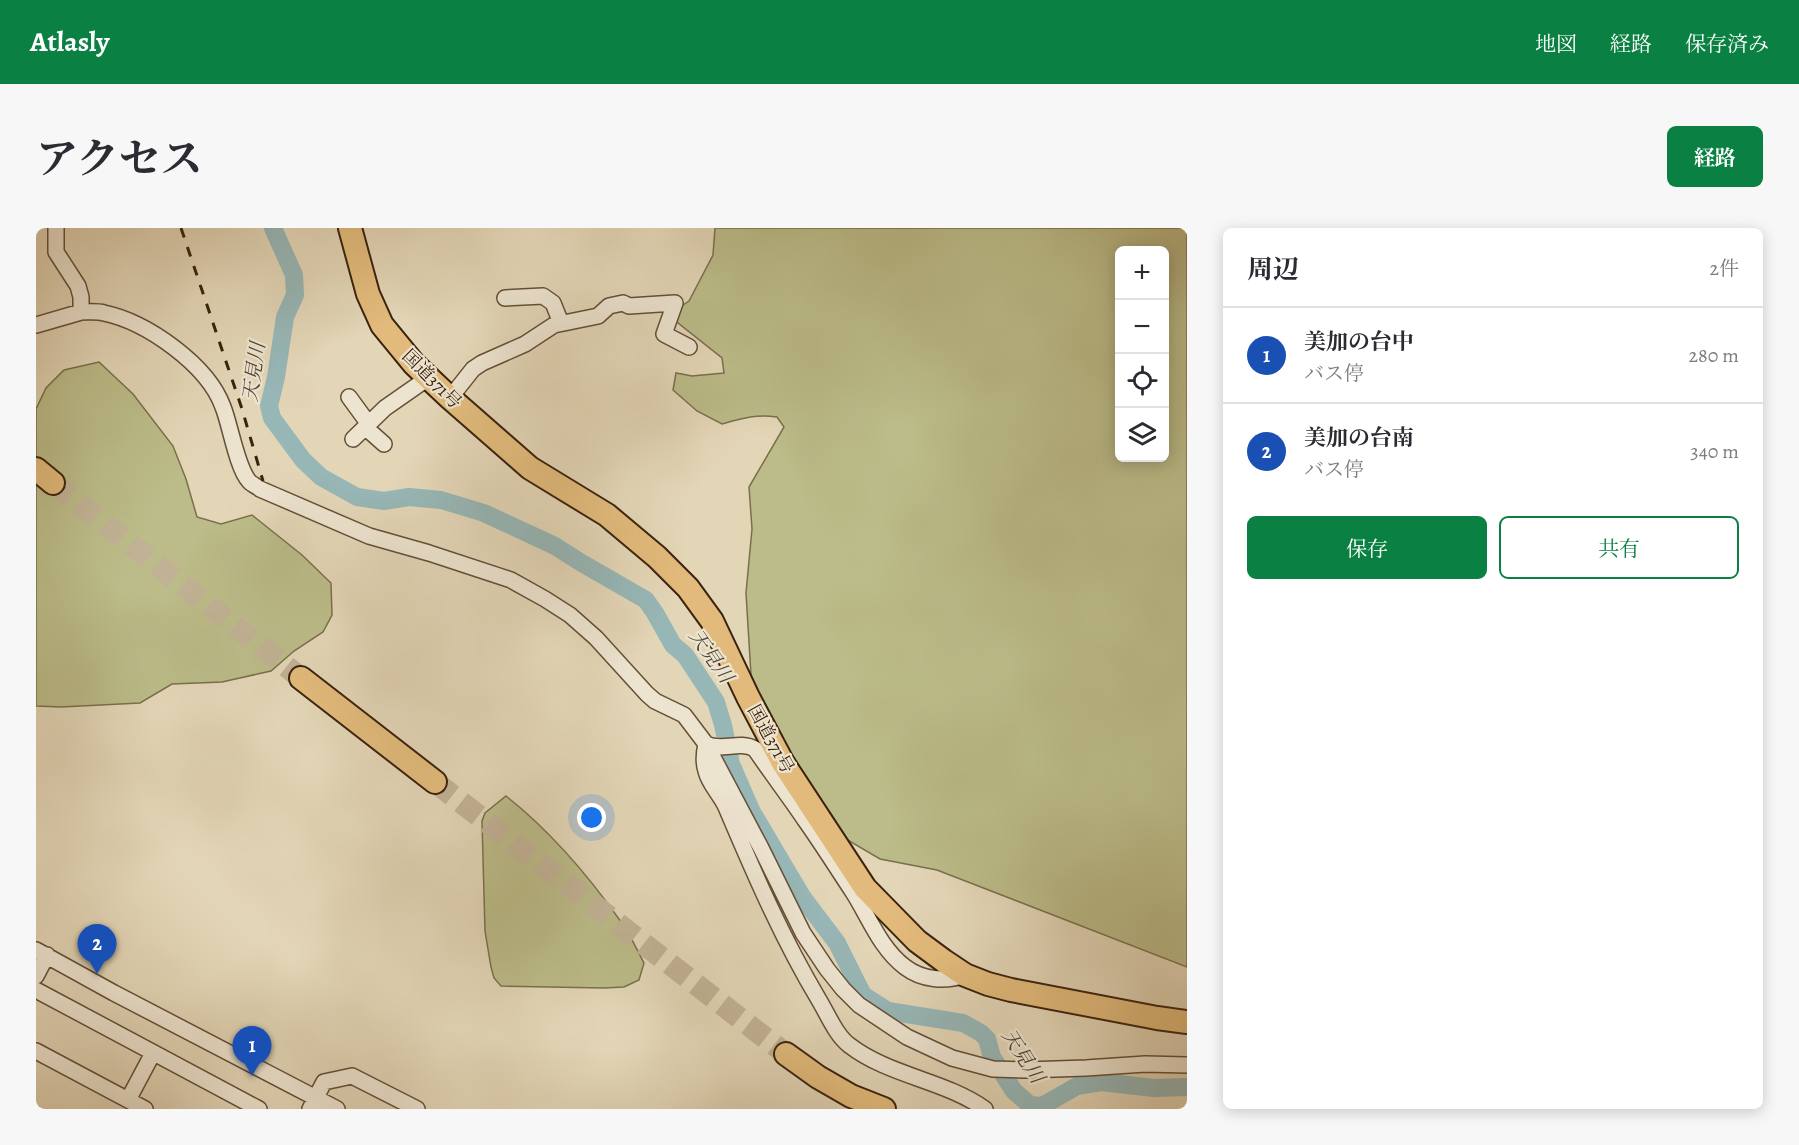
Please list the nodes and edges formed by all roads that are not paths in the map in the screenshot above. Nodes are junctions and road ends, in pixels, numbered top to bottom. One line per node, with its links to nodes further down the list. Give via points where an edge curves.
1 (56, 228): 4 (street, via 56,252 78,286)
2 (350, 228): 9 (highway, 国道371号, via 381,325)
3 (505, 298): 5 (street, via 543,296 554,303)
4 (81, 312): 6 (street); 16 (street, via 102,312 125,319 176,350 207,379 224,408 248,480 260,489 369,536 511,580 545,599 596,638 655,701 684,715)
5 (567, 322): 7 (street); 8 (street, via 598,316 609,306 623,303 675,303 664,334); 11 (street, via 482,363 466,376)
6 (36, 325)
7 (586, 332)
8 (689, 347)
9 (428, 378): 11 (highway, 国道371号); 12 (street)
10 (349, 397): 12 (street)
11 (450, 398): 19 (highway, 国道371号, via 530,468 607,515 688,588 712,621 783,763 865,888 917,941)
12 (367, 425): 13 (street); 14 (street)
13 (353, 438)
14 (384, 444)
15 (301, 678): 17 (highway)
16 (710, 746): 19 (street, via 742,745 755,749 804,817 883,944 907,969 933,979); 26 (street, via 803,933 859,1005 907,1037 963,1061 1000,1069); 34 (street, via 704,752 708,777 725,805 760,888 797,961 846,1043 861,1054 949,1089)
17 (435, 782)
18 (41, 953): 20 (street); 28 (street)
19 (965, 975): 22 (highway, 国道371号, via 1011,990)
20 (36, 976)
21 (36, 990): 24 (street)
22 (1187, 1022)
23 (36, 1051): 27 (street)
24 (153, 1053): 27 (street); 30 (street)
25 (786, 1054): 33 (highway, via 851,1096)
26 (1187, 1065)
27 (121, 1102): 29 (street)
28 (312, 1104): 31 (street); 32 (street, via 324,1082 352,1076)
29 (145, 1109)
30 (259, 1109)
31 (337, 1109)
32 (417, 1109)
33 (884, 1109)
34 (985, 1109)

